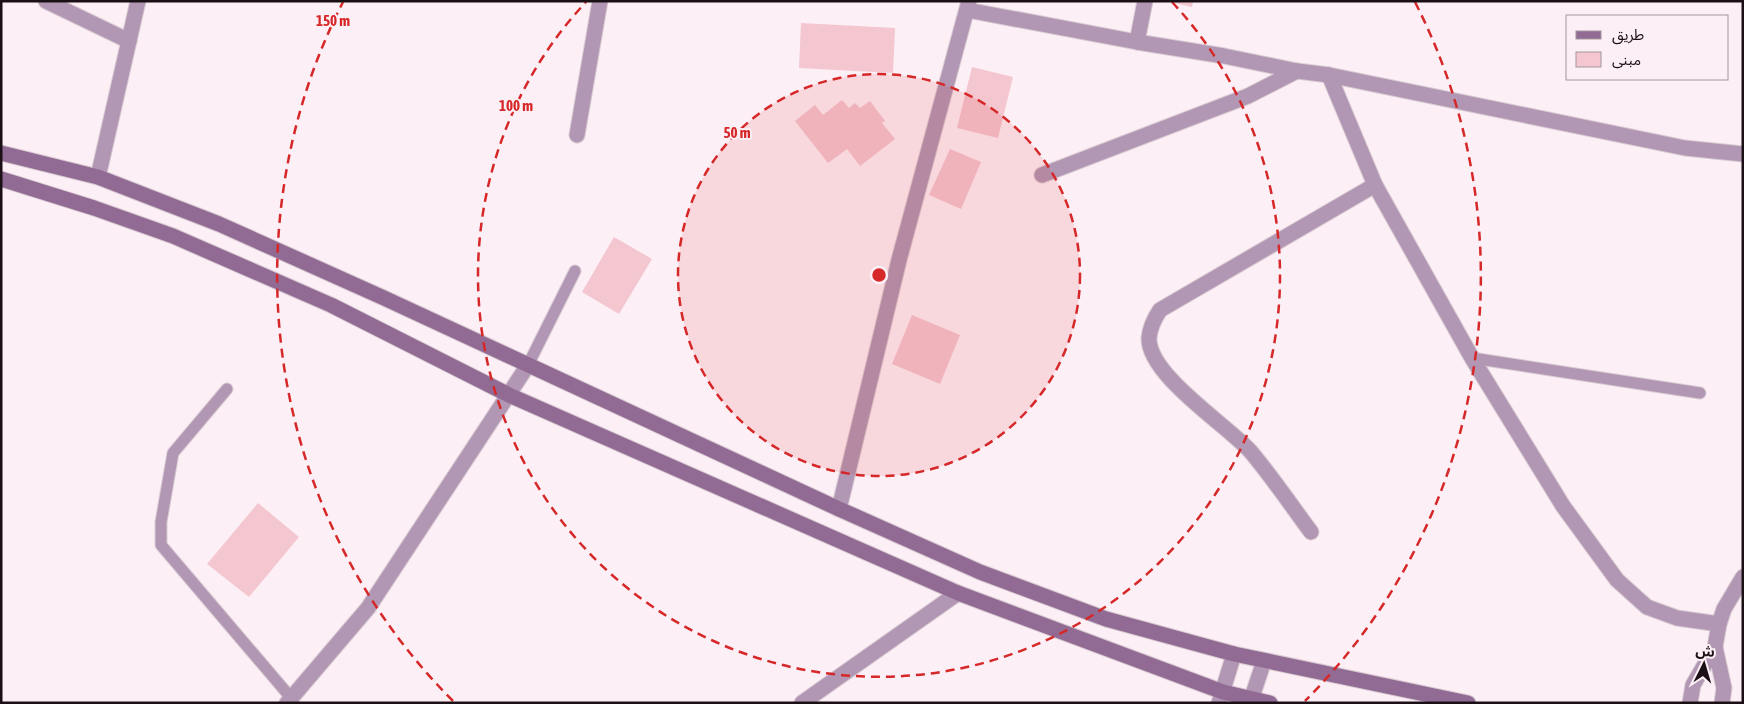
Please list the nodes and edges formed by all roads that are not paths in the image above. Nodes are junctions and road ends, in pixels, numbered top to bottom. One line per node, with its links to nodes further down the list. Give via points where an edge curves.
1 (46, 1): 6 (street)
2 (138, 1): 6 (street)
3 (600, 1): 10 (street)
4 (1145, 1): 7 (street)
5 (968, 6): 7 (street); 23 (street, via 899,260)
6 (129, 40): 14 (street)
7 (1137, 42): 8 (street)
8 (1297, 71): 9 (street); 13 (street, via 1248,96)
9 (1329, 74): 12 (street, via 1686,148); 16 (street)
10 (577, 135)
11 (1, 153): 14 (street)
12 (1743, 154)
13 (1042, 175)
14 (98, 177): 19 (street, via 218,224)
15 (1, 179): 22 (street, via 173,236 330,305)
16 (1375, 185): 18 (street); 24 (street, via 1160,310 1150,330 1149,339 1156,362 1187,395 1250,451)
17 (575, 271): 19 (lane)
18 (1472, 358): 21 (lane); 27 (street, via 1563,506 1617,580 1647,607 1677,618)
19 (528, 365): 22 (street); 23 (street)
20 (227, 389): 32 (lane, via 173,453 161,522 161,546)
21 (1700, 393)
22 (509, 395): 26 (street); 32 (street, via 368,608)
23 (839, 509): 29 (street, via 980,572 1106,619)
24 (1311, 532)
25 (1743, 577): 27 (street)
26 (958, 593): 31 (street); 34 (street)
27 (1719, 624): 28 (street)
28 (1715, 647): 37 (street, via 1693,685); 38 (street, via 1724,688)
29 (1234, 654): 30 (street); 31 (street)
30 (1264, 661): 33 (street); 36 (street)
31 (1221, 697): 33 (street)
32 (289, 701)
33 (1251, 701): 35 (street)
34 (802, 703)
35 (1270, 703)
36 (1468, 703)
37 (1690, 703)
38 (1722, 703)

